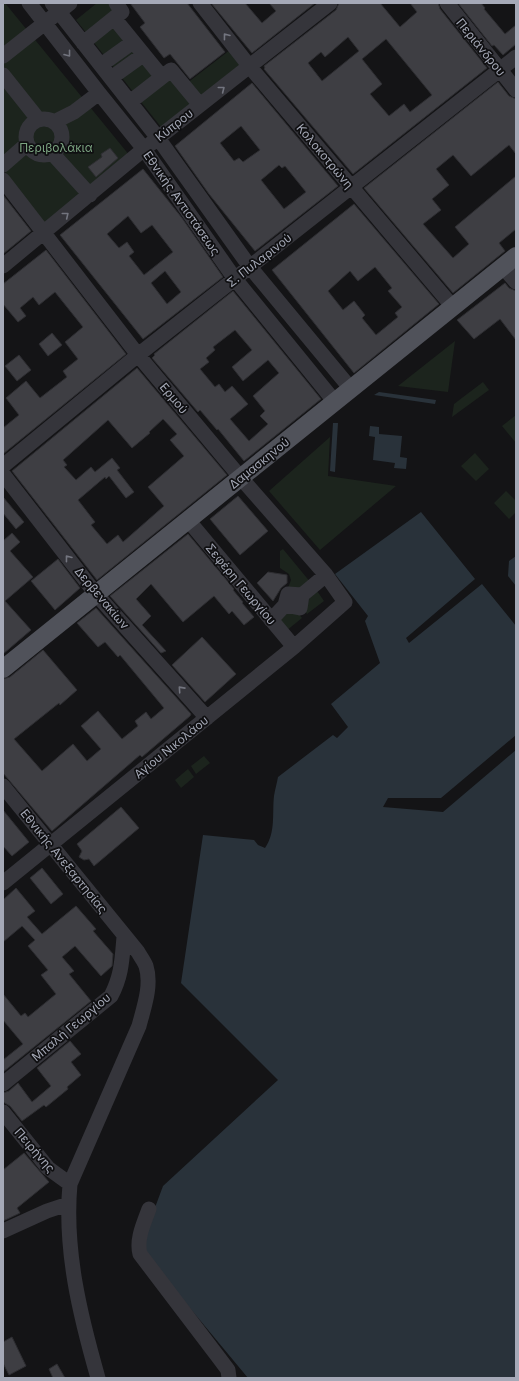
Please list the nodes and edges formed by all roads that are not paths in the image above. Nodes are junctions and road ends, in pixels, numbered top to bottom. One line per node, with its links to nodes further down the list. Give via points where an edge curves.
1 (28, 3): 8 (street, Εθνικής Αντιστάσεως)
2 (116, 3): 7 (street, via 122,12)
3 (200, 3): 15 (street, Κολοκοτρώνη, one-way to 3)
4 (330, 3): 15 (street, Κύπρου)
5 (446, 3): 16 (street, Περιάνδρου)
6 (61, 6): 8 (street); 10 (street, Εθνικής Αντιστάσεως)
7 (114, 18): 9 (street); 10 (street)
8 (44, 23): 12 (street); 22 (street, Εθνικής Αντιστάσεως, one-way to 22)
9 (133, 42): 11 (street); 14 (street)
10 (83, 43): 14 (street, Εθνικής Αντιστάσεως)
11 (143, 54): 18 (street); 19 (street)
12 (3, 56)
13 (516, 57): 16 (street, Σ. Πυλαρινού)
14 (101, 65): 19 (street, Εθνικής Αντιστάσεως)
15 (250, 67): 24 (street, Κύπρου, one-way to 15); 33 (street, Κολοκοτρώνη)
16 (500, 70): 20 (street, Περιάνδρου); 33 (street, Σ. Πυλαρινού)
17 (3, 75): 25 (street)
18 (162, 77): 23 (street); 24 (street, via 171,70)
19 (111, 78): 23 (street, Εθνικής Αντιστάσεως)
20 (516, 90)
21 (3, 92): 25 (street)
22 (99, 93): 26 (street, via 74,112); 29 (street, Εθνικής Αντιστάσεως)
23 (130, 102): 27 (street, Εθνικής Αντιστάσεως)
24 (200, 105): 27 (street, Κύπρου)
25 (34, 122): 26 (street, via 44,118); 28 (street, via 26,134)
26 (54, 122): 30 (street, via 62,137)
27 (158, 138): 29 (street, Κύπρου); 38 (street, Εθνικής Αντιστάσεως)
28 (27, 144): 30 (street, via 41,155); 31 (street)
29 (144, 149): 34 (street, Κύπρου); 39 (street, Εθνικής Αντιστάσεως)
30 (55, 150): 34 (street)
31 (3, 164)
32 (3, 180): 35 (street, Ερμού)
33 (351, 188): 38 (street, Σ. Πυλαρινού); 41 (street, Κολοκοτρώνη)
34 (92, 193): 35 (street, Κύπρου, one-way to 34)
35 (44, 232): 37 (street, Κύπρου); 42 (street, Ερμού)
36 (510, 262): 40 (street); 41 (main road, Δαμασκηνού)
37 (3, 266)
38 (250, 267): 39 (street, Σ. Πυλαρινού); 43 (street, Εθνικής Αντιστάσεως)
39 (235, 279): 42 (street, Σ. Πυλαρινού); 44 (street, Εθνικής Αντιστάσεως)
40 (516, 282)
41 (452, 308): 43 (main road, Δαμασκηνού)
42 (138, 355): 45 (street, Σ. Πυλαρινού); 47 (street, Ερμού)
43 (351, 389): 44 (main road, Δαμασκηνού)
44 (335, 402): 47 (main road, Δαμασκηνού)
45 (3, 466)
46 (3, 474): 50 (street, Δερβενακίων, one-way to 46)
47 (241, 478): 48 (main road, Δαμασκηνού); 49 (street, Ερμού)
48 (188, 520): 50 (main road, Δαμασκηνού); 53 (street, Σεφέρη Γεωργίου)
49 (326, 575): 51 (street); 52 (street, Ερμού, via 345,602)
50 (96, 594): 56 (main road, Δαμασκηνού); 57 (street, Δερβενακίων, one-way to 50)
51 (301, 602): 53 (street, via 288,594 285,605); 54 (street)
52 (338, 609): 54 (street, Αγίου Νικολάου)
53 (271, 620): 55 (street, Σεφέρη Γεωργίου)
54 (316, 628): 55 (street, Αγίου Νικολάου)
55 (294, 647): 57 (street, Αγίου Νικολάου)
56 (3, 669)
57 (207, 718): 59 (street, Αγίου Νικολάου)
58 (3, 786): 59 (street, Εθνικής Ανεξαρτησίας)
59 (51, 845): 60 (street, Αγίου Νικολάου); 61 (street, Εθνικής Ανεξαρτησίας)
60 (3, 883)
61 (124, 937): 62 (street, Μπαλή Γεωργίου, via 122,966 118,983 111,996); 64 (street, Εθνικής Ανεξαρτησίας, via 146,965 146,1001 139,1026)
62 (3, 1084)
63 (3, 1112): 64 (street, Πειρήνης, via 48,1168)
64 (70, 1184): 65 (street, Εθνικής Ανεξαρτησίας)
65 (68, 1204): 67 (street); 68 (street, Εθνικής Ανεξαρτησίας, via 73,1271)
66 (149, 1209): 69 (street, via 138,1247 140,1254 220,1358)
67 (3, 1231)
68 (98, 1378)
69 (230, 1378)

